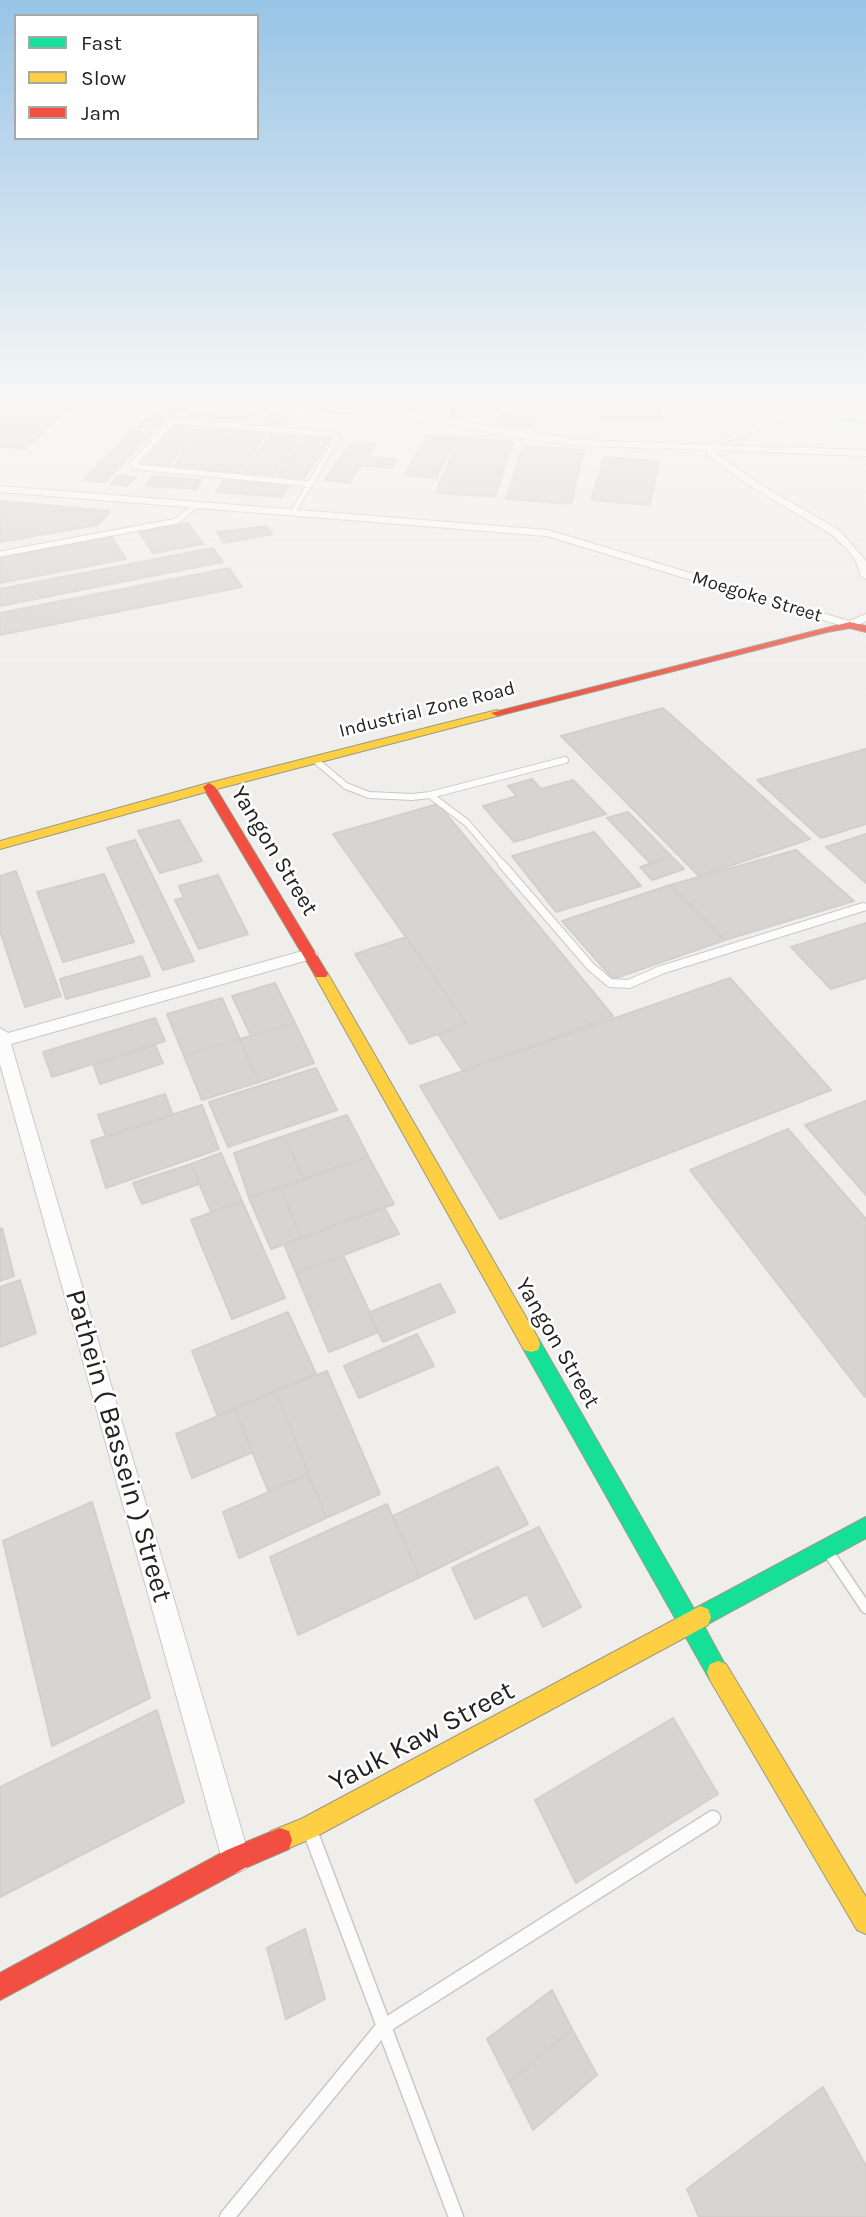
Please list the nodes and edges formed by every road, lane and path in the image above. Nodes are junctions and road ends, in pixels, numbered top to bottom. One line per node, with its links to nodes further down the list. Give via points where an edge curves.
1 (194, 506): 6 (lane, via 177,521)
2 (216, 506): 5 (street, Moegoke Street)
3 (296, 506): 5 (lane)
4 (793, 506): 7 (street, via 851,547)
5 (293, 512): 9 (street, Moegoke Street, via 548,533)
6 (0, 554)
7 (866, 576)
8 (866, 617): 9 (street)
9 (858, 627): 10 (street, Industrial Zone Road, via 827,629)
10 (315, 760): 12 (street, Industrial Zone Road); 13 (lane, via 346,786 369,795)
11 (565, 760): 13 (lane)
12 (209, 788): 14 (street, Industrial Zone Road); 16 (street, Yangon Street)
13 (430, 794): 15 (lane, via 467,823 591,967 610,983 628,984)
14 (0, 845)
15 (863, 908)
16 (310, 954): 17 (street); 21 (street, Yangon Street)
17 (1, 1038): 24 (street, Pathein ( Bassein ) Street)
18 (866, 1527): 19 (street, Yauk Kaw Street)
19 (826, 1549): 20 (lane); 21 (street, Yauk Kaw Street)
20 (866, 1608)
21 (689, 1623): 23 (street, Yauk Kaw Street); 25 (street, Yangon Street)
22 (713, 1818): 27 (lane)
23 (309, 1828): 24 (street, Yauk Kaw Street); 27 (lane)
24 (236, 1859): 26 (street, Yauk Kaw Street)
25 (866, 1921)
26 (0, 1987)
27 (383, 2027): 28 (lane); 29 (lane)
28 (227, 2217)
29 (456, 2217)

